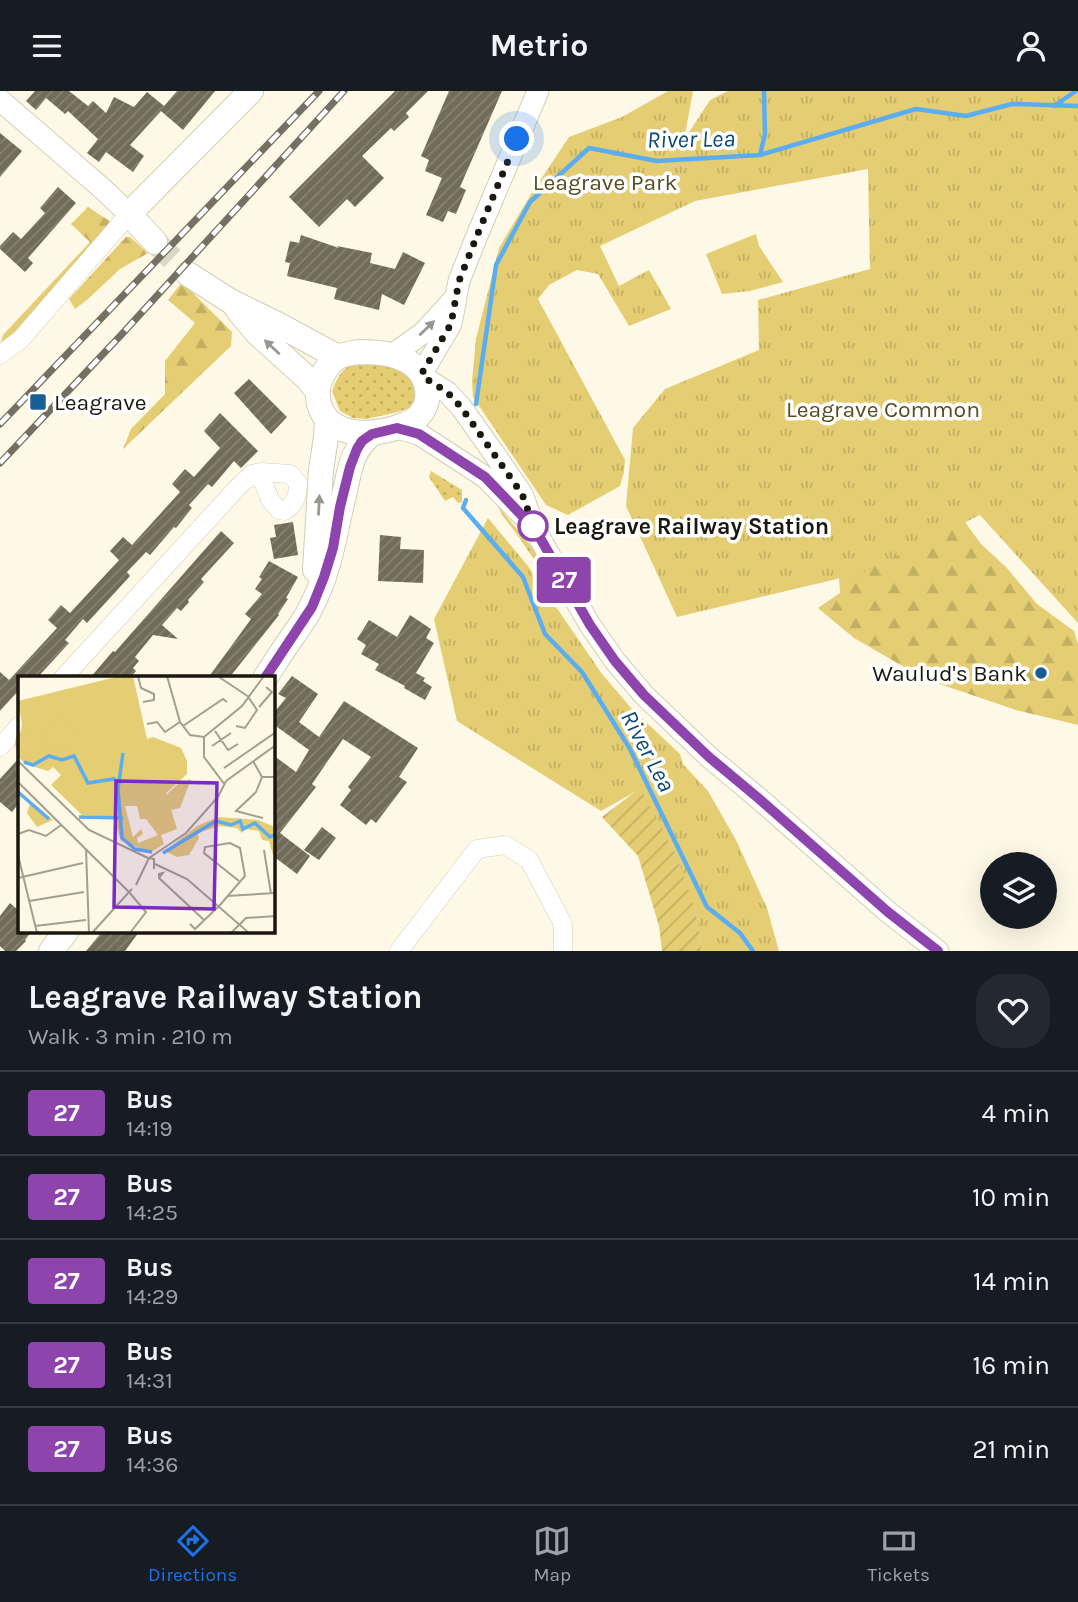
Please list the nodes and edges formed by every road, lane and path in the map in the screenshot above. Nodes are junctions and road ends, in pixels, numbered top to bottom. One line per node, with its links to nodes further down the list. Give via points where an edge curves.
1 (251, 91): 4 (main road)
2 (538, 91): 7 (street, via 459,281)
3 (0, 100): 4 (street)
4 (129, 214): 5 (main road); 9 (street, via 21,339)
5 (155, 242)
6 (188, 274): 8 (main road)
7 (457, 296): 10 (street, one-way to 7, via 423,333); 12 (street, via 451,324)
8 (230, 300): 11 (main road); 13 (main road, one-way to 8)
9 (0, 355)
10 (392, 355): 11 (main road, via 359,352); 12 (main road)
11 (338, 357): 13 (main road, via 320,379)
12 (424, 375): 15 (main road, via 428,389 421,412); 18 (street, via 461,407 522,494)
13 (317, 391): 14 (main road)
14 (327, 421): 16 (main road); 19 (main road, one-way to 14, via 316,563)
15 (397, 428): 16 (main road); 18 (street, via 419,434 485,477)
16 (372, 434): 19 (main road, via 357,449 324,577)
17 (252, 474): 20 (street)
18 (535, 529): 28 (street, via 590,625 644,695 709,757)
19 (303, 620): 21 (main road)
20 (65, 676)
21 (266, 676)
22 (18, 727): 23 (street)
23 (0, 747)
24 (65, 933): 25 (main road)
25 (51, 951)
26 (398, 951): 27 (street, via 477,849 505,845 529,860 563,924)
27 (563, 951)
28 (938, 951)

